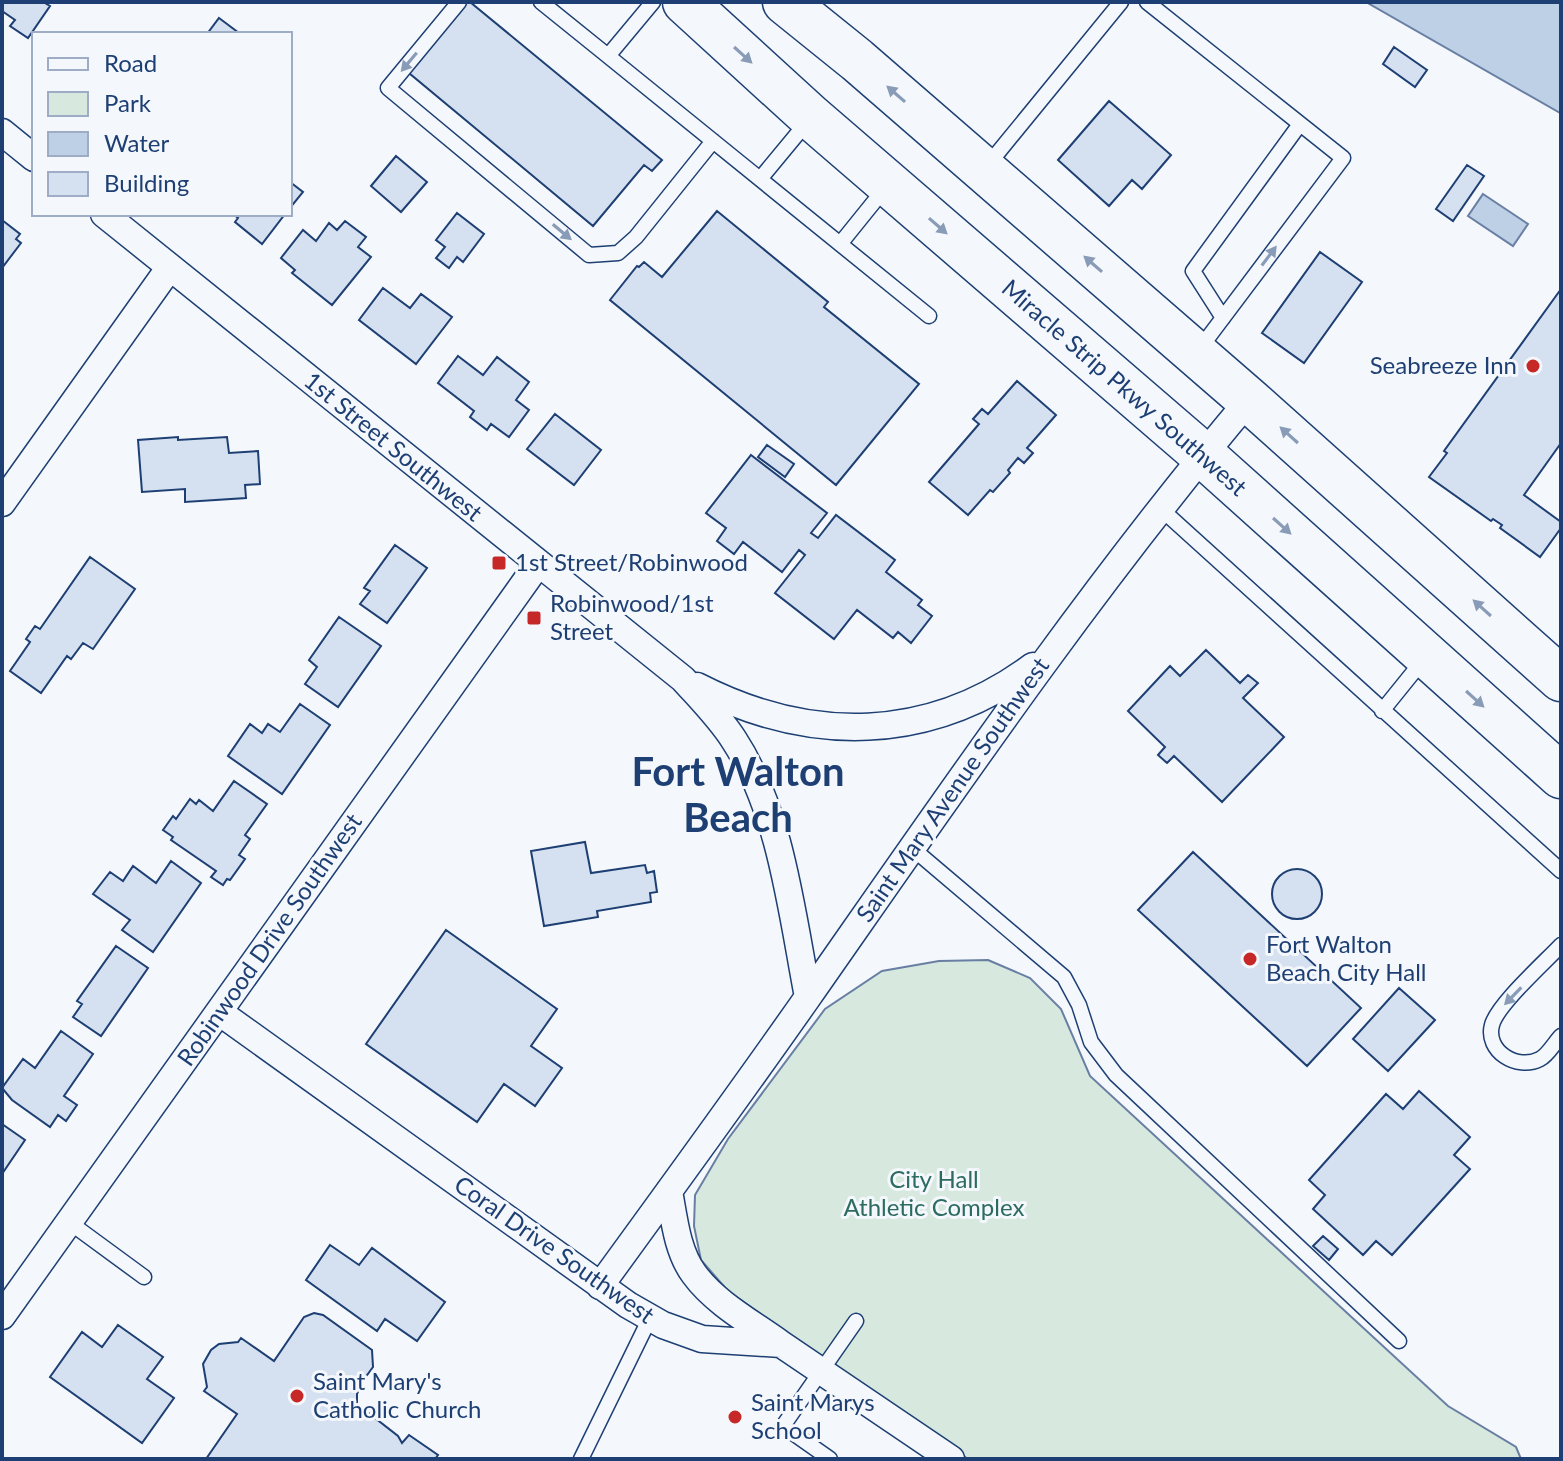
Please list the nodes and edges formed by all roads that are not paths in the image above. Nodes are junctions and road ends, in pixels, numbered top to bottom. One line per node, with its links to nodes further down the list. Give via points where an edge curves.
1 (459, 2): 12 (lane, one-way to 12, via 388,88 589,255 618,253 636,237)
2 (541, 2): 8 (lane)
3 (653, 2): 8 (lane)
4 (685, 2): 9 (highway, Miracle Strip Pkwy Southwest, one-way to 9)
5 (785, 2): 14 (highway, one-way to 5)
6 (1121, 2): 14 (lane)
7 (1147, 2): 10 (lane)
8 (608, 56): 12 (lane)
9 (811, 117): 15 (lane); 16 (highway, Miracle Strip Pkwy Southwest)
10 (1300, 124): 21 (lane, via 1193,271); 21 (lane, one-way to 10, via 1343,158)
11 (2, 132): 13 (street)
12 (713, 141): 15 (lane)
13 (32, 156)
14 (984, 170): 22 (highway, one-way to 14)
15 (760, 179): 18 (lane)
16 (888, 183): 18 (lane); 24 (highway, Miracle Strip Pkwy Southwest, one-way to 24)
17 (106, 216): 19 (street, 1st Street Southwest)
18 (840, 244): 20 (lane)
19 (170, 267): 25 (street); 27 (street, 1st Street Southwest)
20 (929, 316)
21 (1223, 318): 22 (lane)
22 (1195, 354): 23 (highway)
23 (1249, 400): 24 (street, Saint Mary Avenue Southwest); 31 (highway, one-way to 23)
24 (1203, 455): 26 (street, Saint Mary Avenue Southwest); 29 (highway, Miracle Strip Pkwy Southwest, one-way to 29)
25 (2, 503)
26 (1160, 508): 28 (street, Saint Mary Avenue Southwest); 32 (lane)
27 (538, 564): 30 (street, 1st Street Southwest); 38 (street, Robinwood Drive Southwest)
28 (1049, 654): 30 (street, 1st Street Southwest, via 1012,681 957,708 868,728 823,727 757,713); 34 (street, Saint Mary Avenue Southwest)
29 (1427, 656): 32 (lane); 33 (highway, Miracle Strip Pkwy Southwest, one-way to 33)
30 (683, 679): 37 (street, 1st Street Southwest, via 735,741 759,790 787,887)
31 (1561, 679)
32 (1382, 711): 35 (lane)
33 (1561, 776)
34 (912, 848): 37 (street, Saint Mary Avenue Southwest); 47 (lane, via 1064,977 1091,1042 1116,1075)
35 (1561, 871)
36 (1561, 945): 39 (lane, one-way to 39, via 1501,1008 1490,1040 1500,1055 1518,1062 1540,1059)
37 (808, 997): 40 (street, Saint Mary Avenue Southwest)
38 (219, 1012): 41 (street, Robinwood Drive Southwest); 43 (street, Coral Drive Southwest)
39 (1561, 1036)
40 (669, 1191): 43 (street, Saint Mary Avenue Southwest); 48 (street, via 680,1244 693,1272 713,1294)
41 (69, 1222): 42 (lane); 44 (street, Robinwood Drive Southwest)
42 (144, 1277)
43 (600, 1286): 45 (street, Coral Drive Southwest)
44 (2, 1316)
45 (650, 1318): 48 (street, Coral Drive Southwest, via 702,1339); 50 (lane)
46 (856, 1321): 49 (lane)
47 (1399, 1341)
48 (781, 1344): 49 (street)
49 (821, 1371): 51 (lane, via 783,1426); 52 (street)
50 (581, 1459)
51 (830, 1459)
52 (951, 1459)

